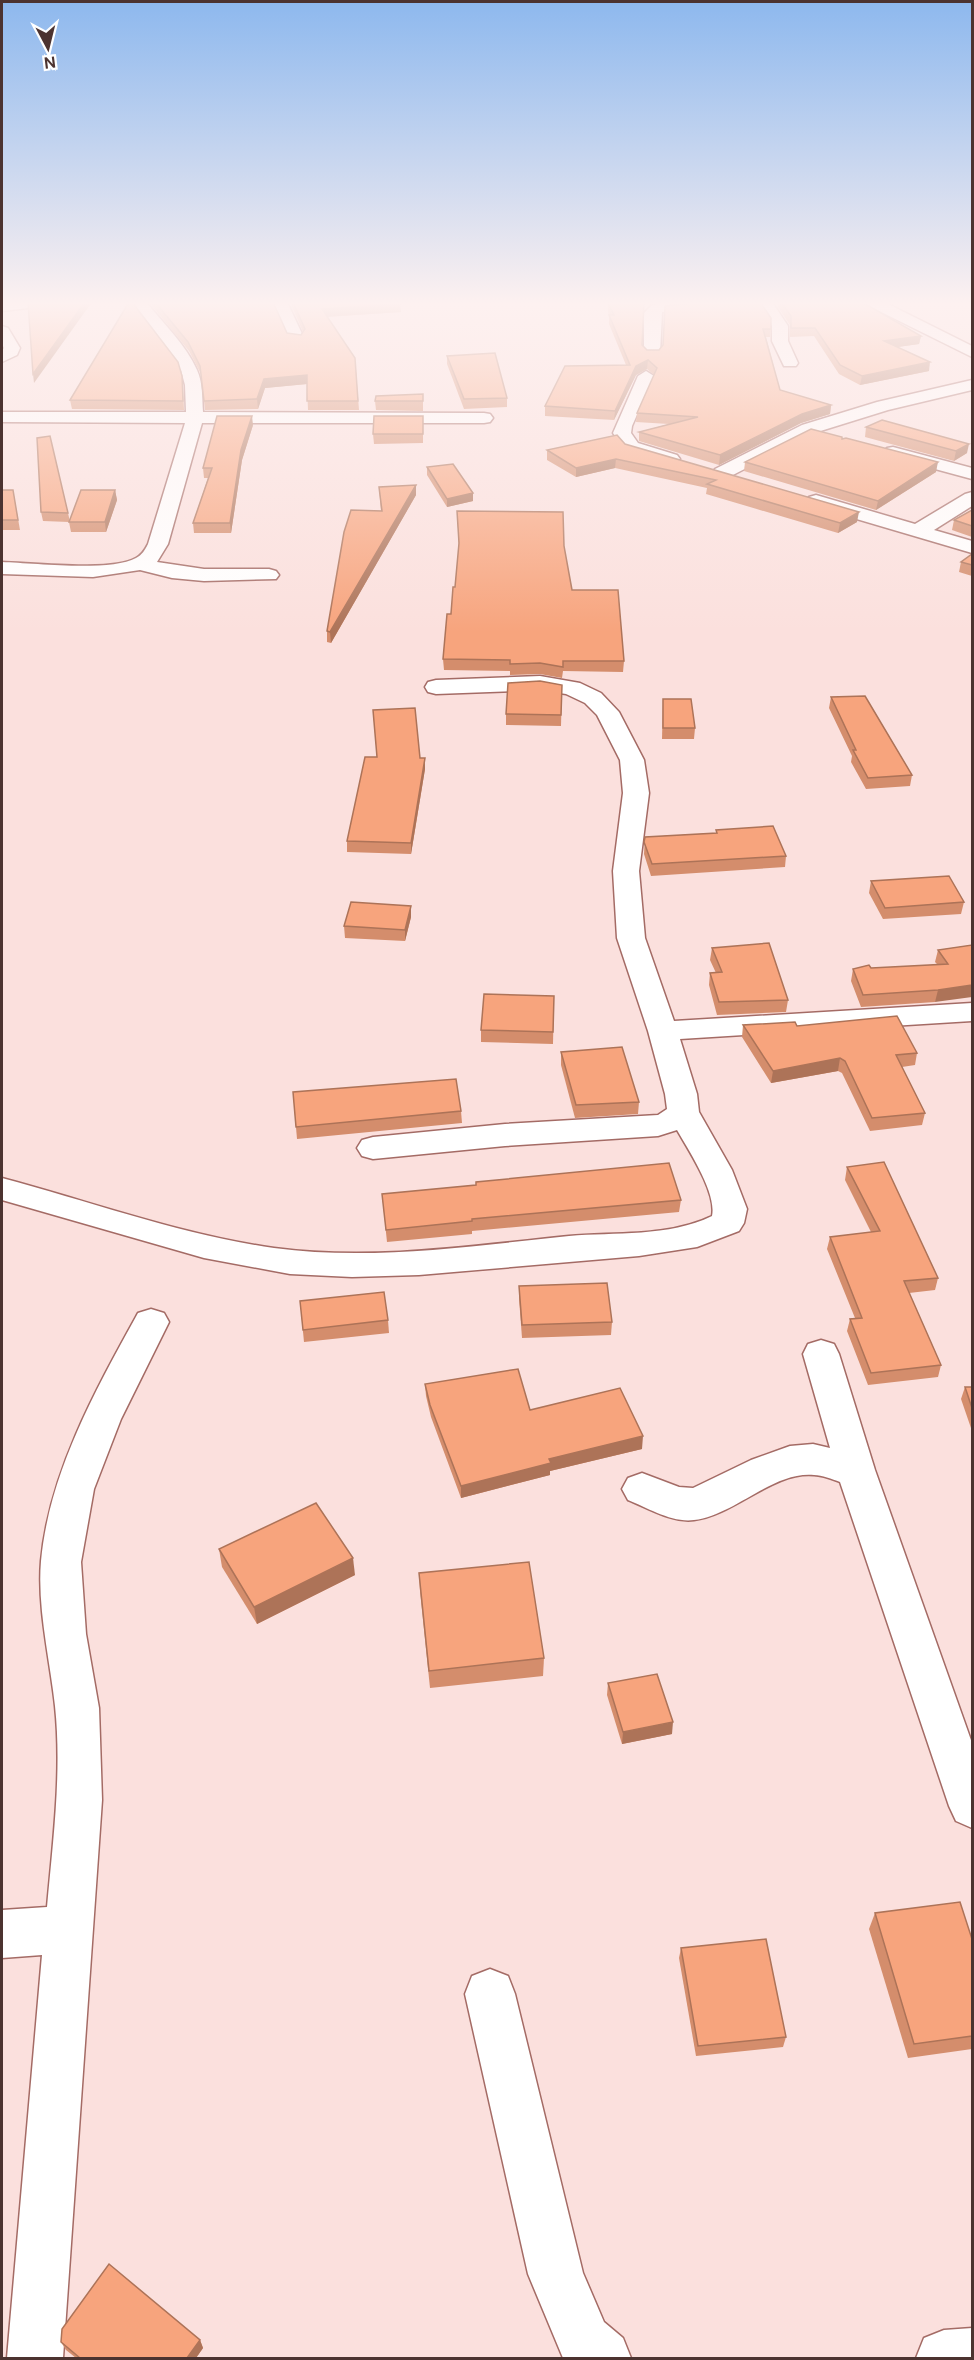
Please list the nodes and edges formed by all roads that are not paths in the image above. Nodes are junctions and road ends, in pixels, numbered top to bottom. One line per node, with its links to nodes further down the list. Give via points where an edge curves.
1 (195, 412): 5 (street)
2 (629, 412): 10 (street, via 621,433 631,447)
3 (863, 412): 7 (street)
4 (2, 417): 5 (street)
5 (195, 417): 6 (street); 17 (street, via 158,544 151,557)
6 (484, 418)
7 (808, 429): 8 (street); 10 (street)
8 (841, 438)
9 (874, 447): 11 (street)
10 (722, 473): 12 (street)
11 (972, 474)
12 (744, 479)
13 (798, 495): 15 (street)
14 (972, 498): 15 (street)
15 (918, 531): 16 (street)
16 (972, 547)
17 (140, 564): 18 (street, via 115,569); 19 (street, via 189,575)
18 (2, 568)
19 (269, 575)
20 (436, 687): 22 (street, via 540,683 572,688 593,698 607,712 633,760 636,794 626,871 631,938)
21 (972, 1012): 22 (street)
22 (663, 1031): 23 (street)
23 (683, 1112): 24 (street, via 658,1125); 25 (street, via 717,1170 730,1209 728,1223 693,1236 640,1242 420,1263 275,1260 171,1239)
24 (374, 1148)
25 (2, 1188)
26 (151, 1322): 31 (street, via 102,1419 74,1489 61,1562 65,1634 77,1708 79,1800)
27 (821, 1354): 28 (street)
28 (856, 1470): 29 (street, via 813,1459 790,1462 693,1504 677,1503); 30 (street)
29 (642, 1489)
30 (972, 1806)
31 (69, 1929): 32 (street); 35 (street)
32 (2, 1934)
33 (490, 1994): 36 (street, via 556,2274 584,2342)
34 (972, 2356): 37 (street)
35 (35, 2358)
36 (603, 2358)
37 (944, 2358)

